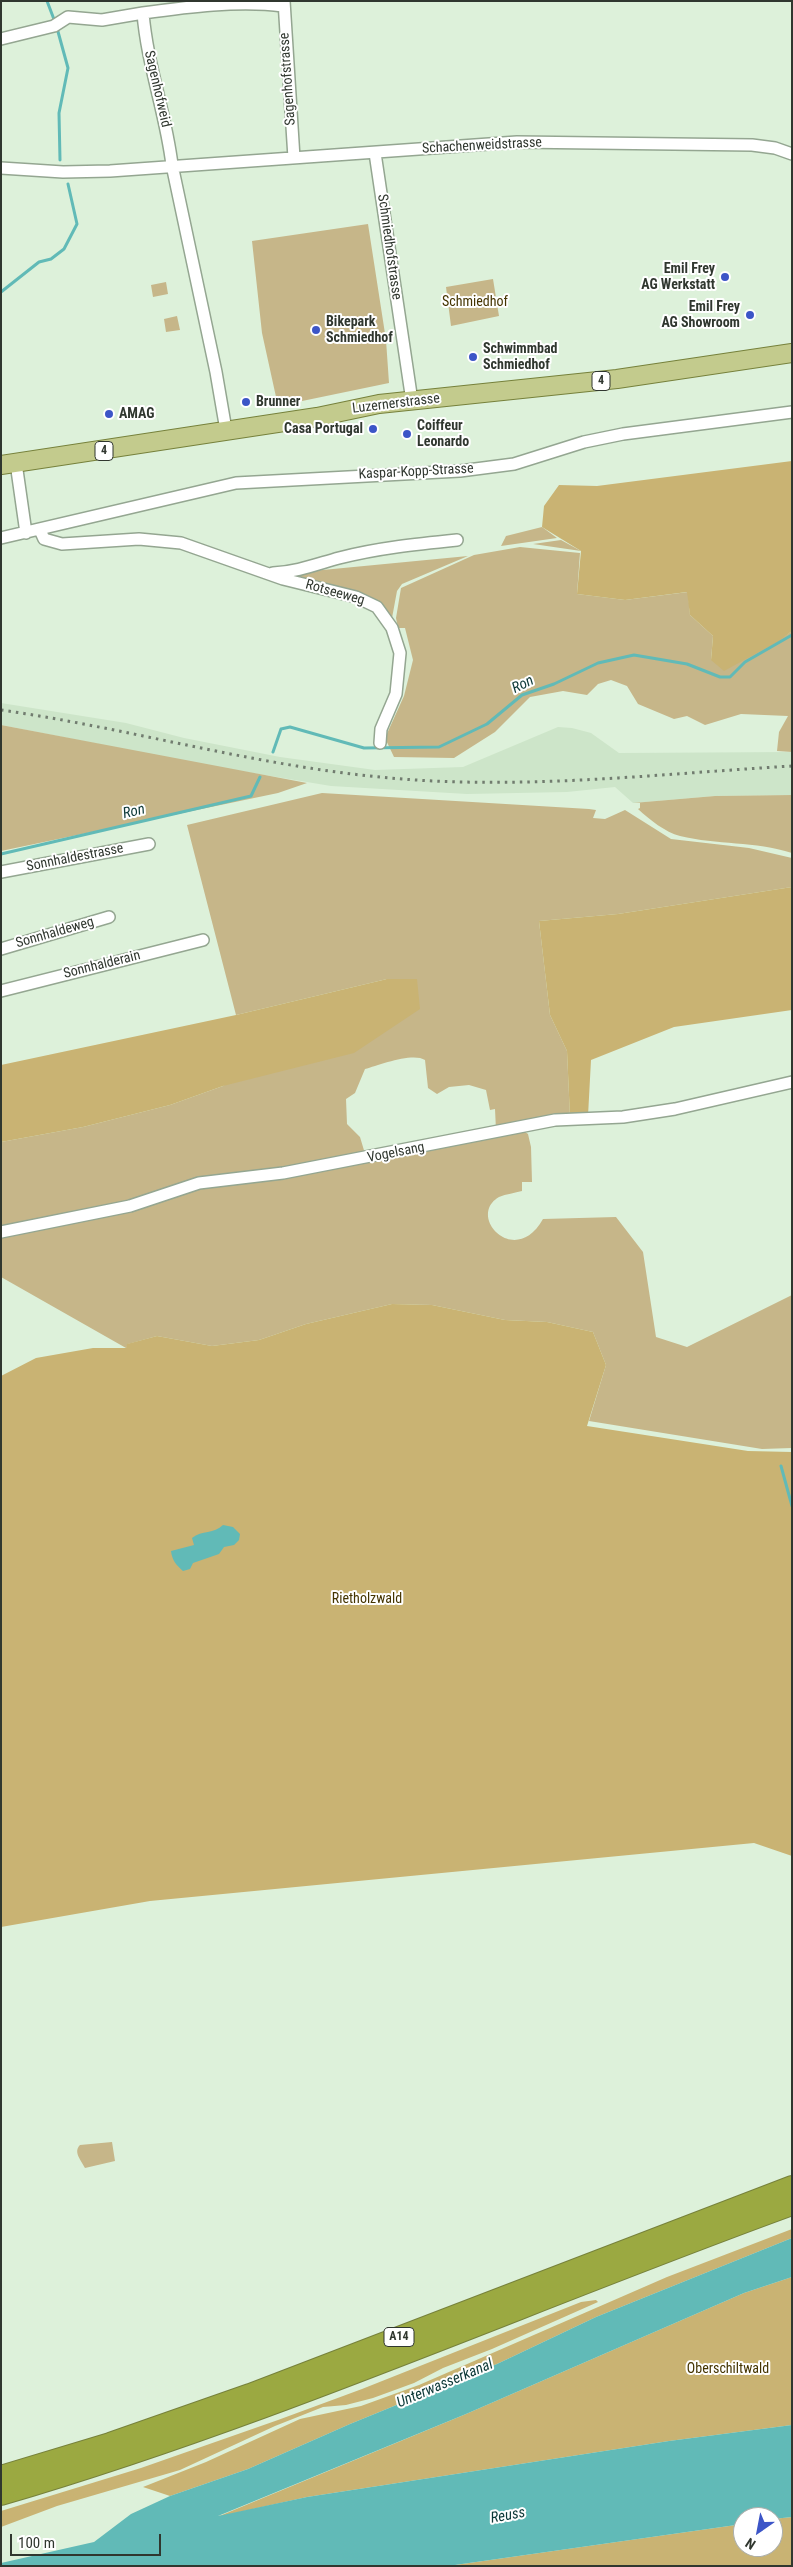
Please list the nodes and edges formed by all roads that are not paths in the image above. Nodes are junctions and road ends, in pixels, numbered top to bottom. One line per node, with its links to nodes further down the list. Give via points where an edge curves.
1 (238, 2): 2 (street); 3 (street)
2 (284, 3): 7 (street, Sagenhofstrasse)
3 (143, 13): 4 (street, via 102,20 68,17 54,26); 8 (street, Sagenhofweid, via 144,34)
4 (1, 39)
5 (375, 153): 6 (street, Schachenweidstrasse, via 517,142 752,146 775,148); 7 (street, Schachenweidstrasse); 11 (street, Schmiedhofstrasse)
6 (792, 154)
7 (294, 158): 8 (street, Schachenweidstrasse)
8 (172, 165): 9 (street, Schachenweidstrasse, via 63,172); 13 (street)
9 (1, 168)
10 (792, 353): 11 (main road, Luzernerstrasse / 4, via 617,379)
11 (412, 401): 13 (main road, Luzernerstrasse / 4)
12 (792, 412): 15 (street, Kaspar-Kopp-Strasse, via 623,434 584,442 514,464 460,471 236,483)
13 (226, 430): 14 (main road, Luzernerstrasse / 4)
14 (9, 464): 16 (street)
15 (40, 530): 16 (street, Kaspar-Kopp-Strasse); 19 (street, Rotseeweg, via 44,539 62,544 139,539 181,543)
16 (26, 534): 17 (street, Kaspar-Kopp-Strasse)
17 (1, 538)
18 (457, 540): 19 (street, Rotseeweg, via 395,546 338,558 313,568)
19 (268, 573): 20 (street, Rotseeweg, via 356,597 377,607 384,615 397,639 400,666 396,694 381,729)
20 (380, 743)
21 (149, 844): 22 (street, Sonnhaldestrasse)
22 (1, 872)
23 (109, 917): 25 (street, Sonnhaldeweg)
24 (203, 940): 26 (street, Sonnhalderain)
25 (1, 949)
26 (1, 990)
27 (792, 1082): 28 (street, Vogelsang, via 674,1110 623,1117 554,1120 312,1168 200,1183 130,1206)
28 (1, 1232)
29 (792, 2186): 31 (highway, A14, via 234,2400 102,2446)
30 (792, 2205): 32 (highway, A14, via 231,2420)
31 (1, 2476)
32 (1, 2495)

